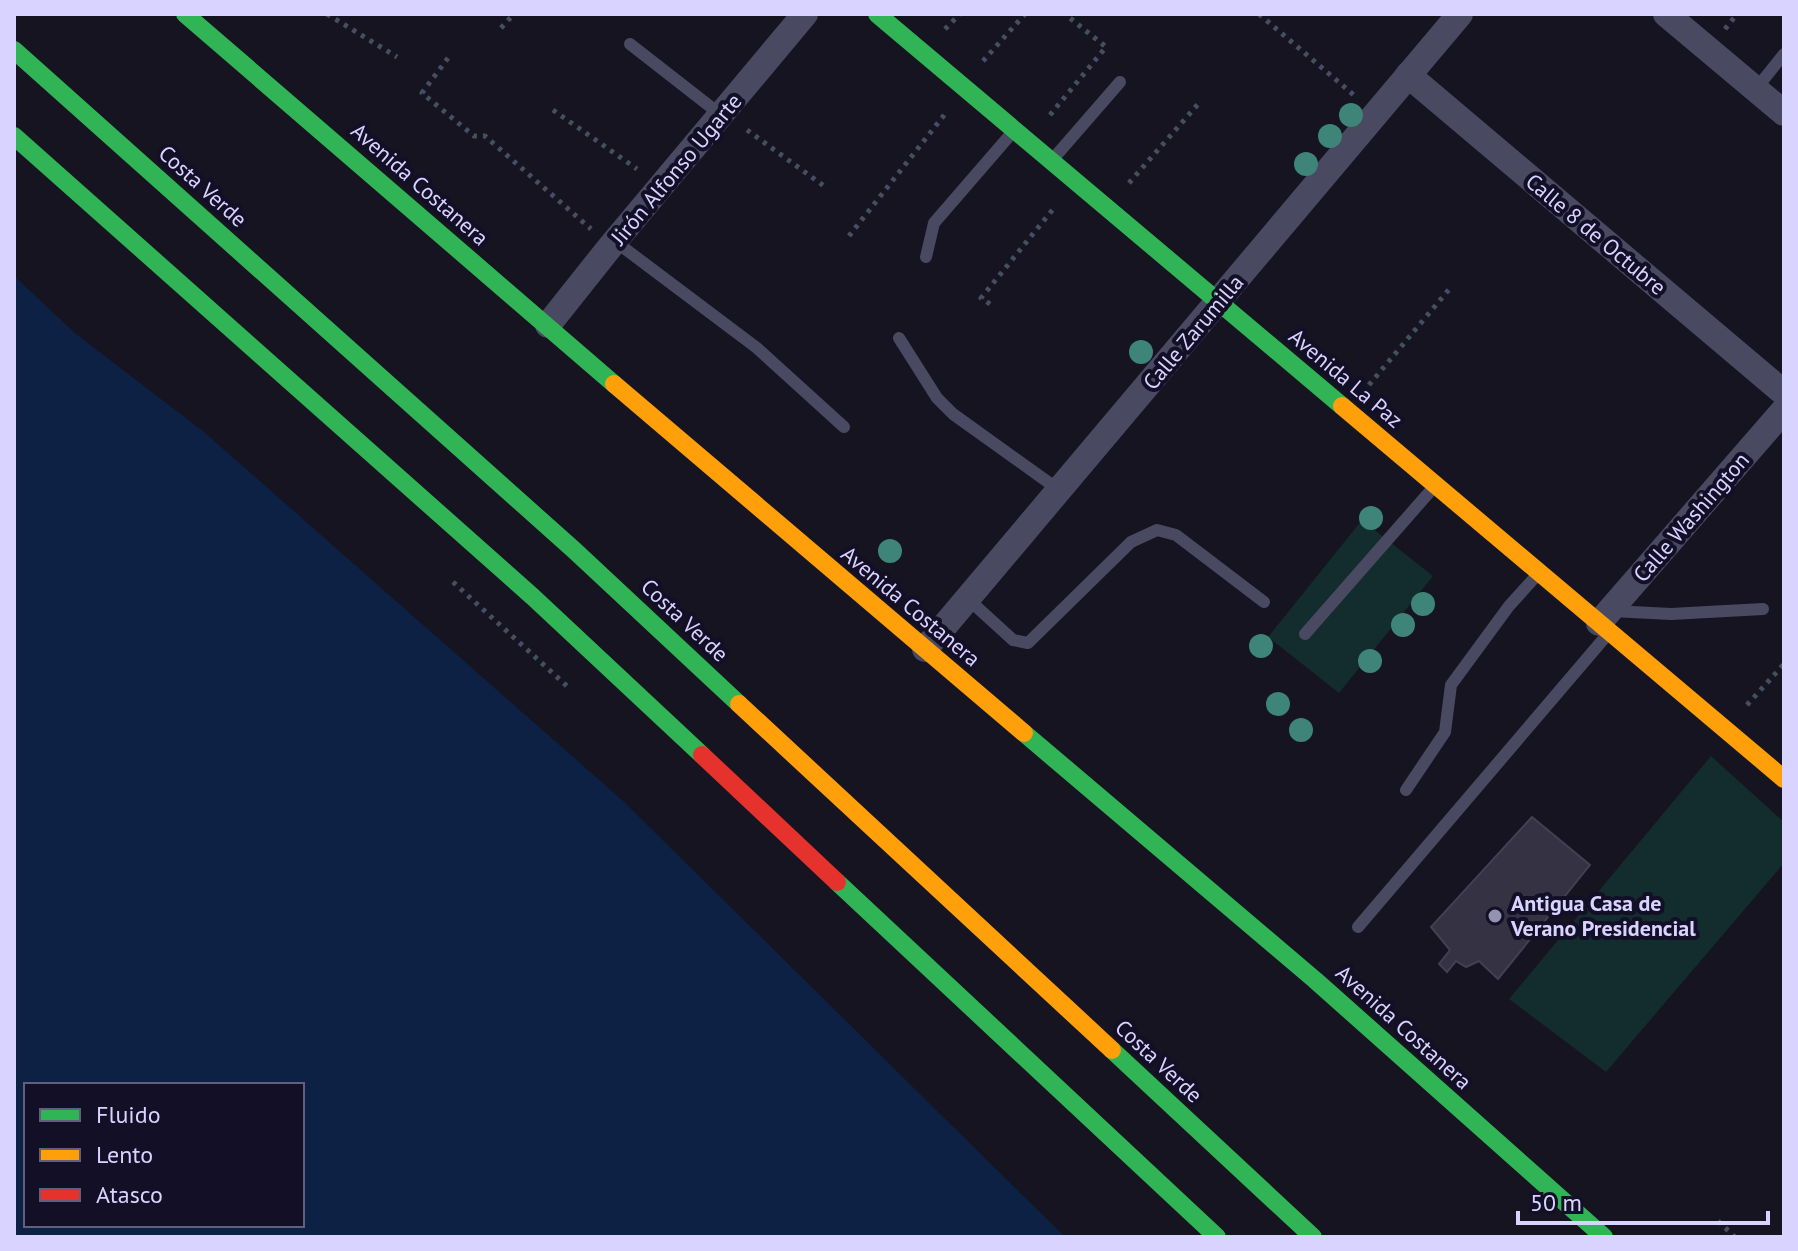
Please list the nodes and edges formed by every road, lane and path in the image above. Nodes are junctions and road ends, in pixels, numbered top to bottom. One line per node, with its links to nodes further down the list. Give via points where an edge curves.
1 (185, 14): 43 (main road, Avenida Costanera)
2 (327, 14): 17 (path)
3 (514, 14): 12 (path)
4 (805, 14): 26 (street, Jirón Alfonso Ugarte)
5 (877, 14): 30 (main road, Avenida La Paz)
6 (960, 14): 13 (path)
7 (1025, 14): 19 (path)
8 (1065, 14): 29 (path, via 1106,47)
9 (1259, 14): 28 (path)
10 (1460, 14): 20 (street, Calle Zarumilla)
11 (1666, 14): 22 (street)
12 (501, 28)
13 (939, 36)
14 (630, 44): 26 (lane)
15 (14, 50): 65 (main road, Costa Verde, via 574,550)
16 (1784, 54): 22 (lane)
17 (397, 57)
18 (448, 58): 38 (path, via 422,93 474,136 485,136)
19 (977, 67)
20 (1408, 75): 28 (street, Calle Zarumilla); 46 (street, Calle 8 de Octubre)
21 (1120, 82): 32 (lane)
22 (1756, 89): 25 (street)
23 (1199, 103): 35 (path)
24 (553, 110): 33 (path)
25 (1784, 113)
26 (722, 114): 33 (street, Jirón Alfonso Ugarte); 34 (path)
27 (945, 114): 37 (path)
28 (1376, 114): 41 (street, Calle Zarumilla)
29 (1044, 122)
30 (1014, 130): 32 (main road, Avenida La Paz); 39 (lane, via 934,223)
31 (14, 136): 64 (main road, via 533,597)
32 (1051, 161): 41 (main road, Avenida La Paz)
33 (662, 186): 38 (street, Jirón Alfonso Ugarte)
34 (824, 186)
35 (1124, 189)
36 (1057, 203): 42 (path, via 981,298)
37 (849, 236)
38 (613, 245): 43 (street, Jirón Alfonso Ugarte); 48 (lane, via 757,348)
39 (926, 257)
40 (1451, 287): 45 (path)
41 (1218, 302): 49 (main road, Avenida La Paz); 50 (street, Calle Zarumilla)
42 (990, 304)
43 (548, 325): 57 (main road, Avenida Costanera)
44 (899, 338): 50 (lane, via 953,414)
45 (1366, 389)
46 (1784, 393)
47 (1784, 410): 55 (street, Calle Washington)
48 (844, 427)
49 (1436, 486): 51 (main road, Avenida La Paz); 56 (lane)
50 (1059, 490): 52 (street, Calle Zarumilla)
51 (1539, 573): 55 (main road, Avenida La Paz); 61 (lane, via 1451,685 1445,732)
52 (968, 599): 53 (lane, via 1013,640 1028,643 1131,542 1157,530 1176,535); 57 (street, Calle Zarumilla)
53 (1264, 602)
54 (1763, 609): 55 (lane)
55 (1606, 622): 59 (main road, Avenida La Paz); 62 (lane)
56 (1305, 634)
57 (925, 649): 66 (main road, Avenida Costanera, via 1315,980)
58 (1784, 664): 59 (path)
59 (1725, 730): 60 (main road, Avenida La Paz)
60 (1784, 779)
61 (1406, 790)
62 (1358, 927)
63 (1718, 1221): 67 (path)
64 (1217, 1237)
65 (1313, 1237)
66 (1604, 1237)
67 (1735, 1237)

